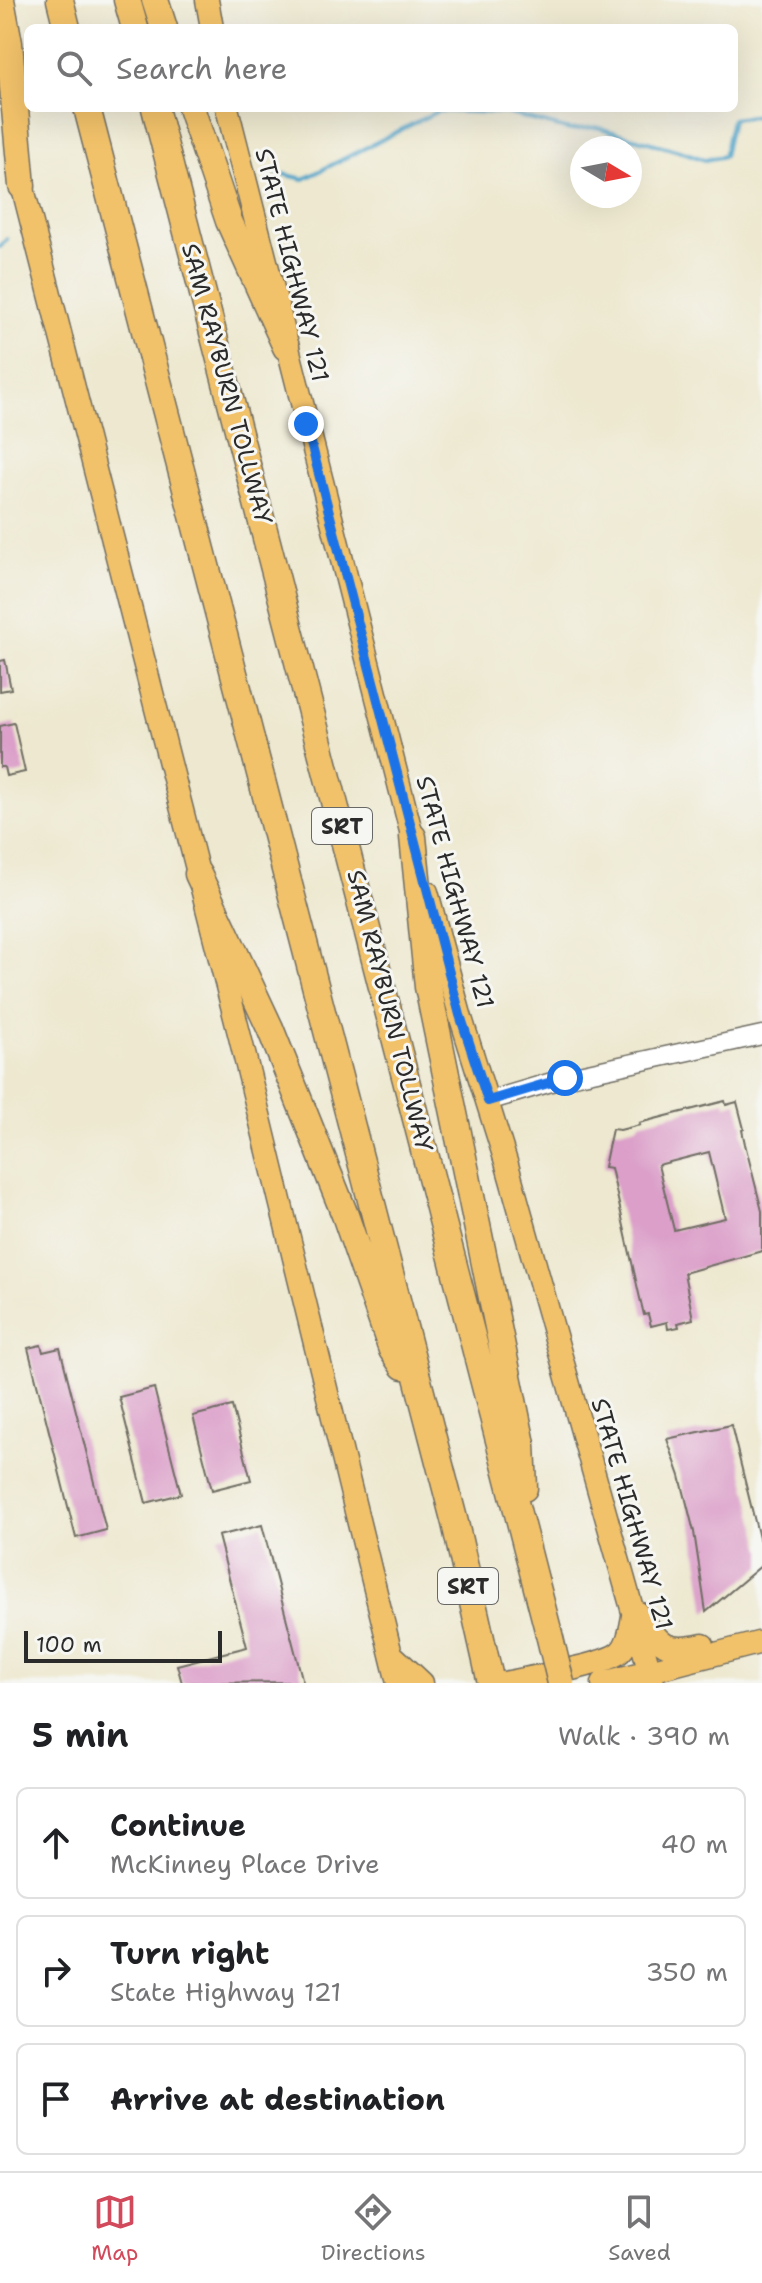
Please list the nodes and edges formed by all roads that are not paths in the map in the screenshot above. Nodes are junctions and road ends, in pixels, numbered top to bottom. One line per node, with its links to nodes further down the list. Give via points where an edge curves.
1 (1, 0): 15 (highway)
2 (60, 0): 6 (highway)
3 (127, 0): 7 (highway)
4 (155, 0): 8 (highway)
5 (207, 0): 9 (main road)
6 (66, 24)
7 (134, 24)
8 (163, 24)
9 (211, 24)
10 (0, 102): 15 (main road)
11 (88, 112): 21 (highway, SRT)
12 (156, 112): 22 (highway, SAM RAYBURN TOLLWAY / SRT)
13 (192, 112): 16 (highway, via 229,221)
14 (228, 112): 16 (main road, STATE HIGHWAY 121)
15 (22, 186): 18 (main road)
16 (286, 347): 17 (main road, STATE HIGHWAY 121)
17 (413, 837): 20 (main road, STATE HIGHWAY 121); 22 (highway, via 428,987 522,1444)
18 (198, 874): 21 (highway, via 270,1028 392,1350); 26 (main road)
19 (762, 1035): 20 (street, via 565,1078)
20 (488, 1101): 23 (main road, STATE HIGHWAY 121)
21 (419, 1388): 31 (highway, SRT)
22 (526, 1544): 33 (highway, SAM RAYBURN TOLLWAY / SRT, bridge)
23 (631, 1607): 24 (main road, via 660,1642 675,1650); 27 (main road, STATE HIGHWAY 121); 32 (main road, via 628,1638 620,1652)
24 (762, 1629)
25 (762, 1642): 27 (main road)
26 (390, 1653): 28 (main road); 29 (main road); 30 (main road)
27 (651, 1676): 34 (main road)
28 (390, 1683)
29 (398, 1683)
30 (422, 1683)
31 (491, 1683)
32 (504, 1683)
33 (561, 1683)
34 (603, 1683)

